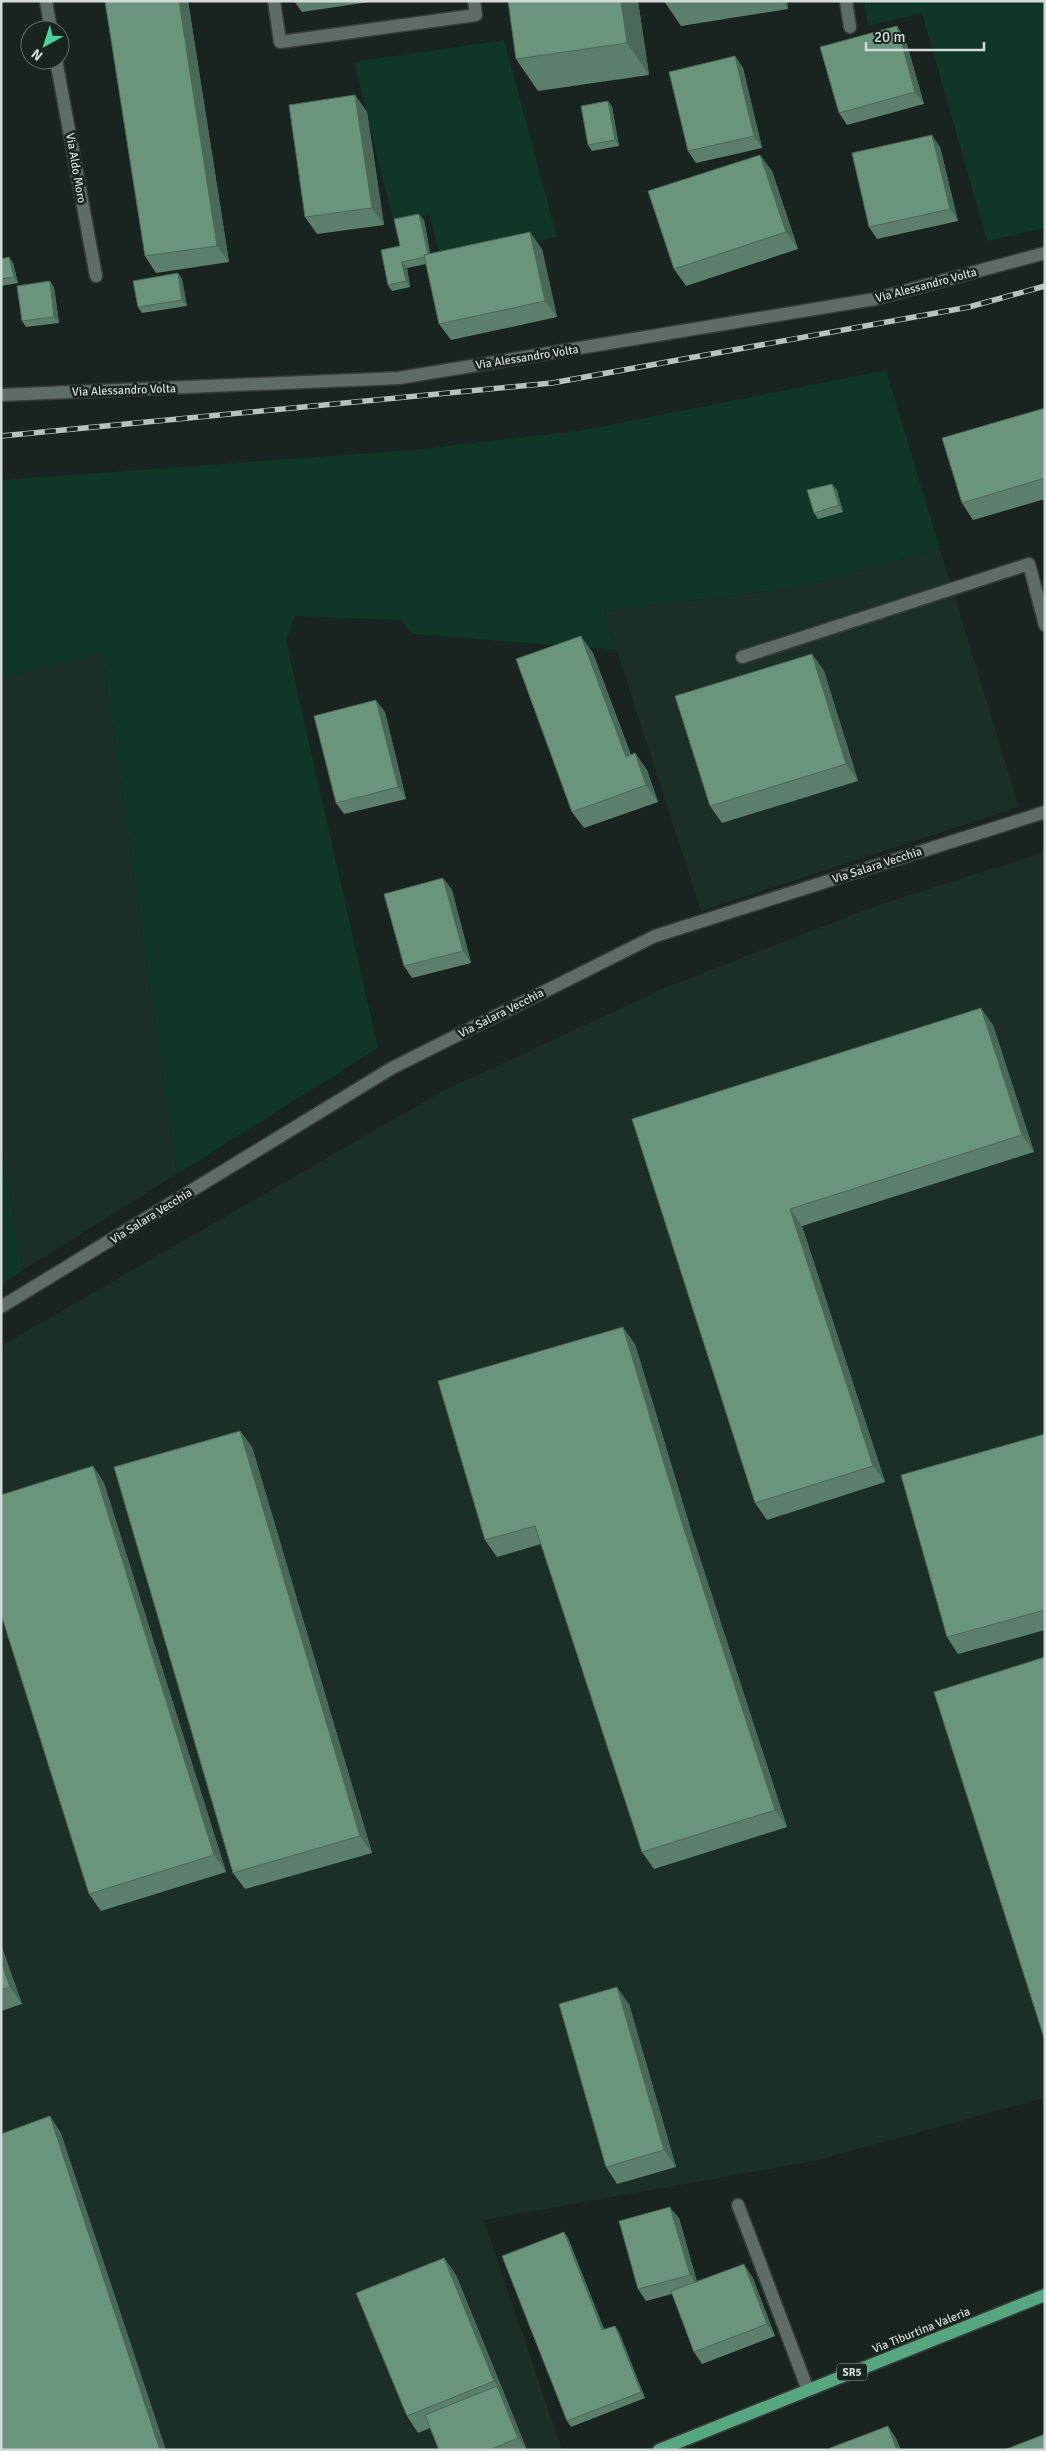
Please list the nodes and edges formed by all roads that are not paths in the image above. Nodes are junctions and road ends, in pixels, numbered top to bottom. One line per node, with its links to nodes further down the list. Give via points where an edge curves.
1 (46, 1): 5 (street)
2 (274, 1): 3 (street, via 280,42 476,14)
3 (474, 1)
4 (846, 1): 6 (street)
5 (49, 20)
6 (850, 27)
7 (58, 70): 9 (street, Via Aldo Moro)
8 (1045, 253): 10 (street, Via Alessandro Volta, via 875,299 399,378)
9 (96, 276)
10 (1, 395)
11 (1045, 625): 12 (street, via 1029,564)
12 (742, 657)
13 (1045, 812): 14 (street, Via Salara Vecchia, via 655,936 392,1068)
14 (1, 1308)
15 (738, 2205): 17 (street)
16 (1045, 2295): 17 (main road, Via Tiburtina Valeria / SR5)
17 (808, 2390): 18 (main road, Via Tiburtina Valeria / SR5)
18 (662, 2449)

